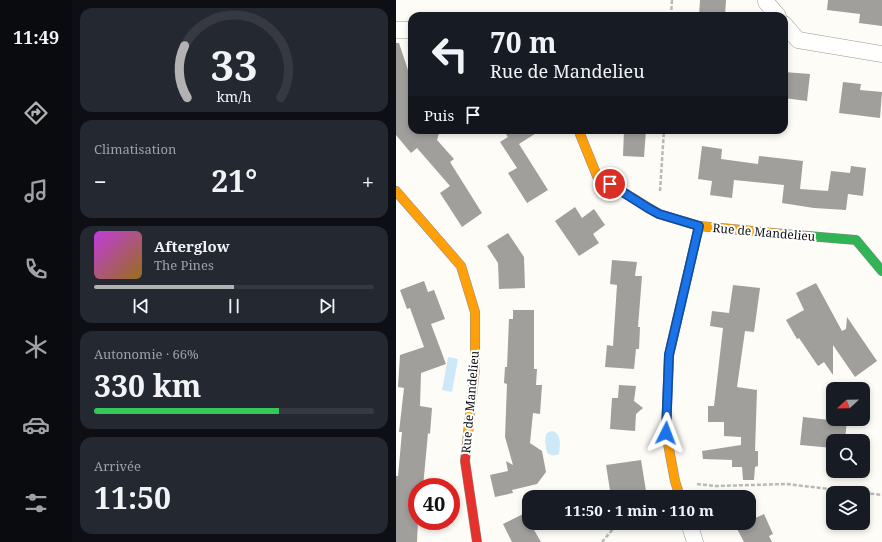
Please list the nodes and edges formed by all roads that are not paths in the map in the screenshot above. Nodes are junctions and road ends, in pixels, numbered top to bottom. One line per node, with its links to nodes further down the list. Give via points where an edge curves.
1 (766, 0): 2 (street)
2 (775, 12)
3 (788, 29): 6 (street, via 798,40)
4 (396, 30): 5 (street)
5 (408, 30)
6 (882, 54)
7 (580, 134): 9 (street, Rue de Mandelieu, via 597,176 659,214)
8 (396, 191): 13 (street, Rue de Mandelieu, via 461,266 475,312 475,368 465,461)
9 (699, 226): 10 (street, Rue de Mandelieu, via 856,240); 11 (street, via 669,355 666,433)
10 (882, 271)
11 (678, 490)
12 (691, 530): 14 (street)
13 (477, 542)
14 (695, 542)

